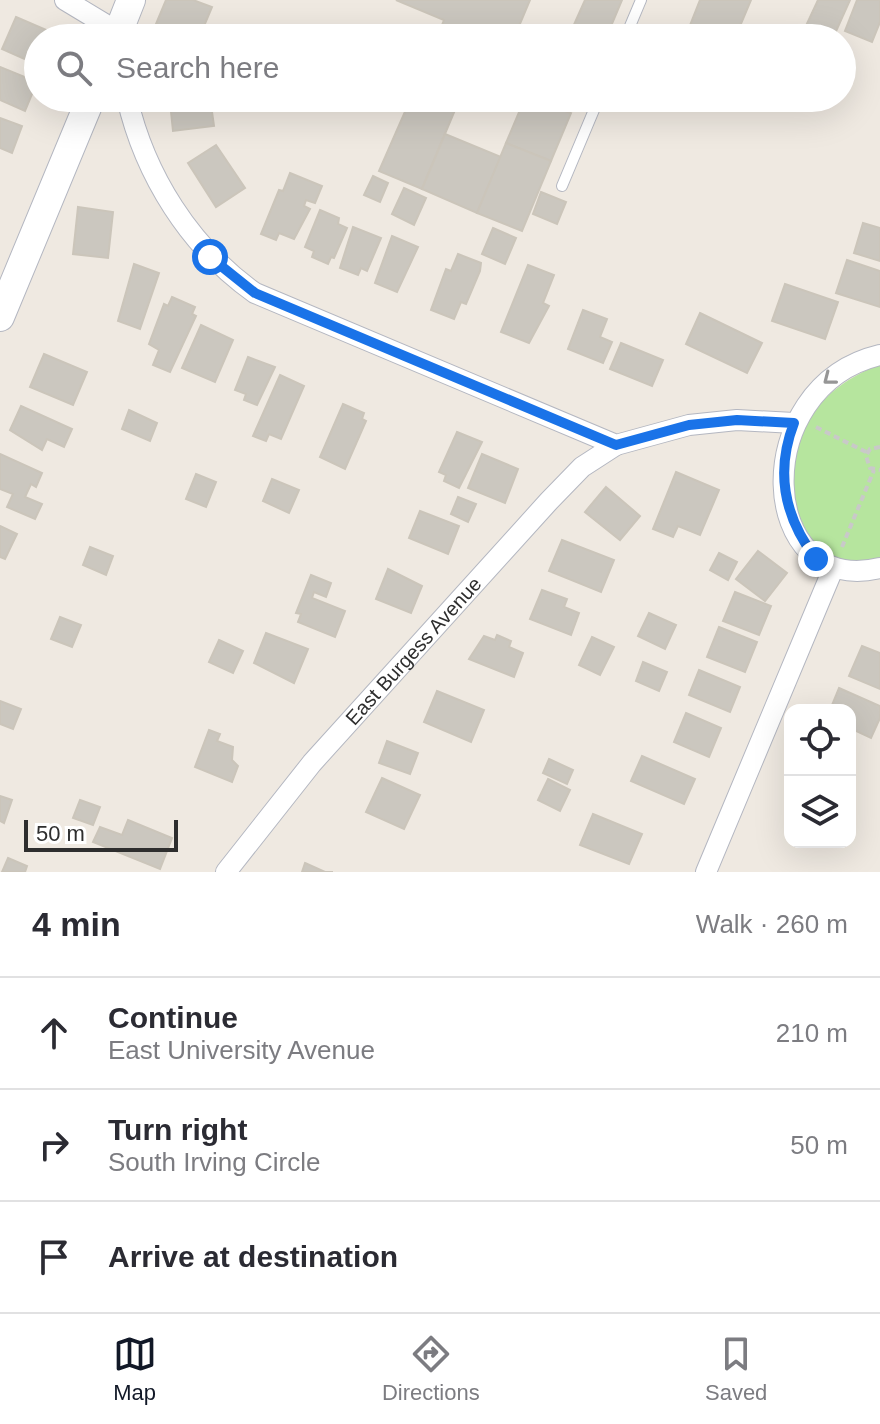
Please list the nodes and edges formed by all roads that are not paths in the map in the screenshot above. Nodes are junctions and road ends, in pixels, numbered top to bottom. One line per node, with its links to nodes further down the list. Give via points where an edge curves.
1 (65, 0): 4 (street)
2 (131, 0): 5 (street)
3 (641, 0): 6 (lane)
4 (100, 24)
5 (122, 24)
6 (631, 24)
7 (85, 112): 11 (street)
8 (132, 112): 14 (street, via 166,196 210,257 237,282)
9 (593, 112): 10 (lane)
10 (562, 186)
11 (0, 317)
12 (880, 355): 13 (street, one-way to 13, via 857,361 820,386)
13 (800, 423): 14 (street, East Burgess Avenue, via 737,420 689,425); 15 (street, via 784,461 785,498 804,543 816,559)
14 (616, 445): 17 (street, East Burgess Avenue, via 582,467 549,501 312,763)
15 (834, 565): 16 (street, via 858,572); 18 (street)
16 (880, 568)
17 (226, 872)
18 (706, 872)

